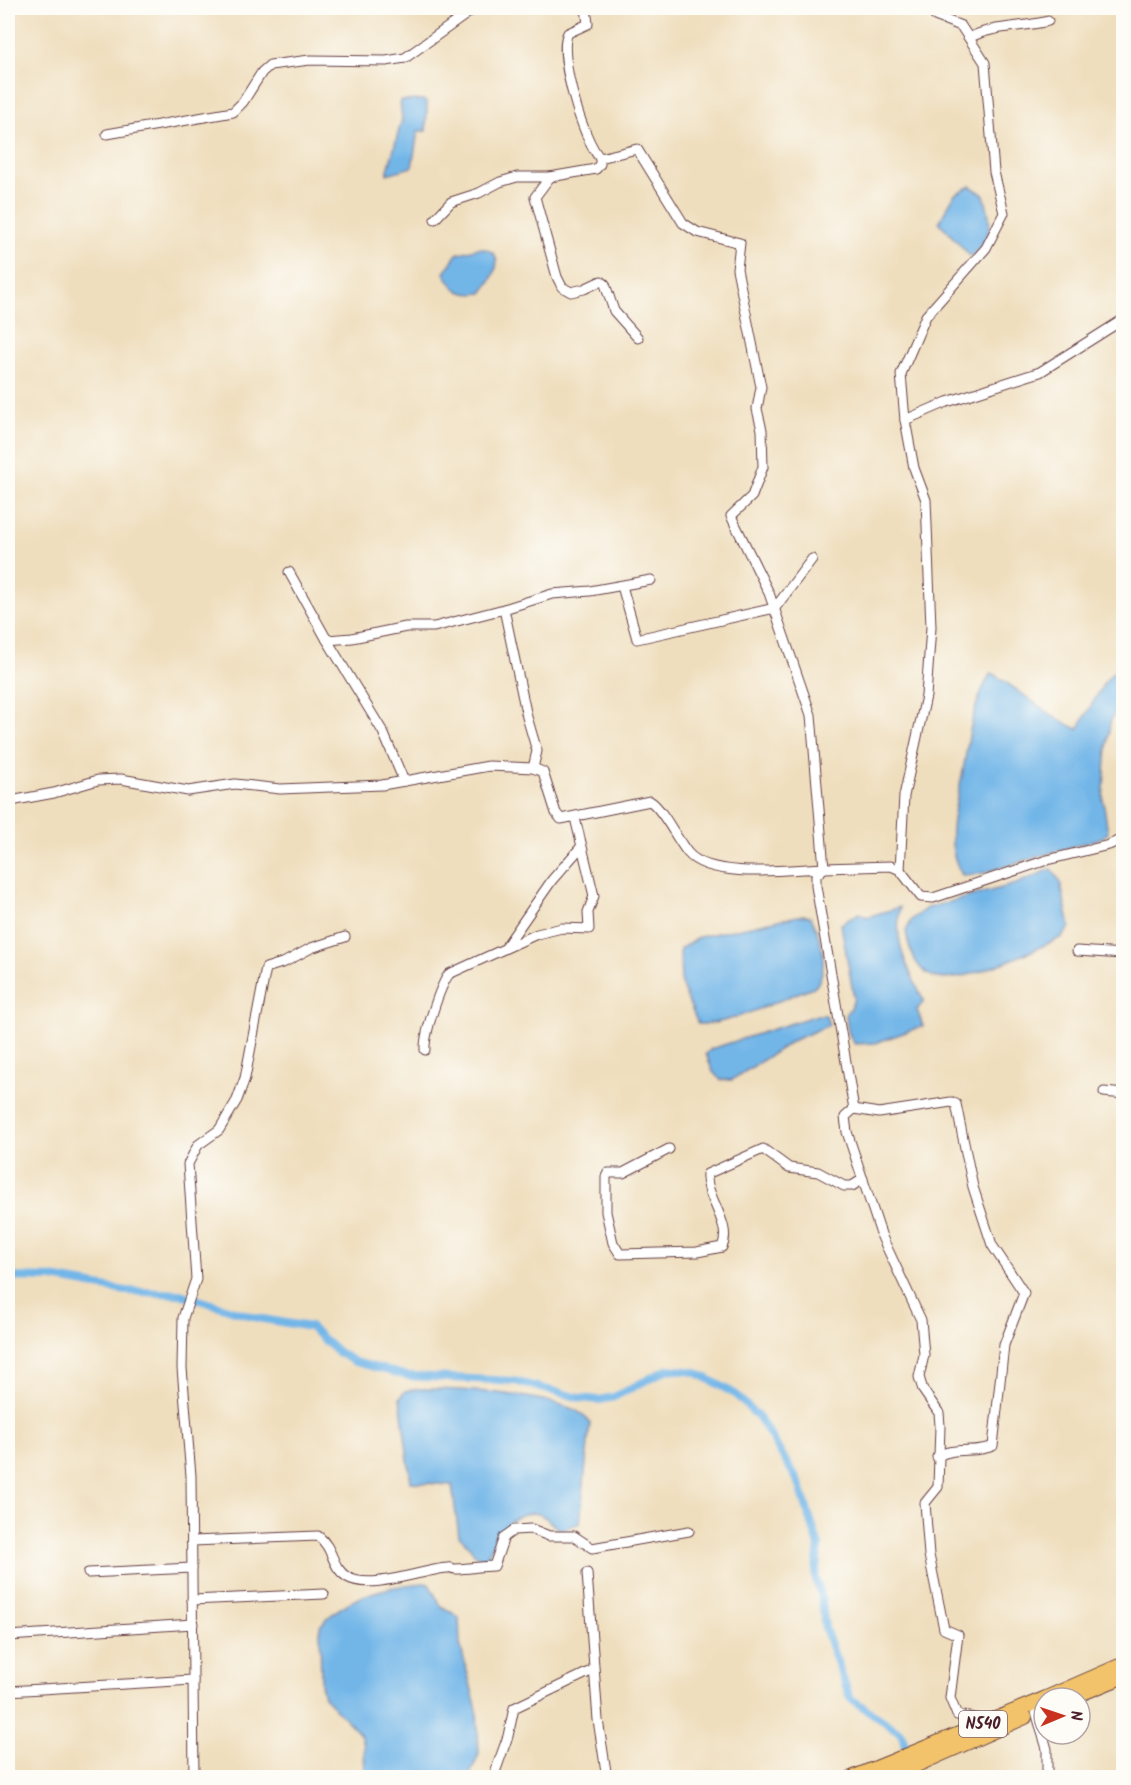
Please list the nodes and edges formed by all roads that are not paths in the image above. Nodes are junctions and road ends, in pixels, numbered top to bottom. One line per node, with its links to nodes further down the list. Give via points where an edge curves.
1 (475, 8): 6 (street, via 405,58 270,65 233,111)
2 (586, 8): 7 (street, via 588,24 568,33 564,55 580,120)
3 (935, 8): 5 (street, via 935,16 961,26)
4 (1048, 21): 5 (street, via 977,33)
5 (969, 38): 12 (street, via 985,63 994,172 1004,213 986,248 926,316 901,374)
6 (107, 134)
7 (600, 158): 8 (street, via 596,169); 17 (street, via 637,149 683,223 697,232 740,243 737,269 761,387 757,409 763,467 752,496 730,516 755,559)
8 (550, 177): 9 (street, via 517,177 500,182 451,202); 11 (street, via 535,197 562,287 571,292 601,281 614,311)
9 (435, 219)
10 (1124, 319): 12 (street, via 1040,372)
11 (638, 338)
12 (905, 420): 27 (street, via 914,468 926,500 931,627 926,696 904,796)
13 (812, 559): 17 (street)
14 (289, 572): 19 (street)
15 (651, 580): 16 (street)
16 (622, 586): 17 (street, via 637,639); 18 (street, via 552,594)
17 (775, 608): 26 (street, via 811,715)
18 (504, 609): 19 (street, via 434,627 406,627); 20 (street, via 537,751)
19 (327, 640): 21 (street, via 383,732)
20 (533, 768): 21 (street, via 489,766); 23 (street, via 546,778 558,817)
21 (404, 781): 22 (street, via 280,789 236,784 188,791 116,779)
22 (16, 800)
23 (575, 818): 25 (street); 26 (street, via 650,801 676,839 700,863 729,869)
24 (1124, 838): 27 (street, via 933,898 921,897)
25 (581, 847): 29 (street, via 552,880); 29 (street, via 594,896 588,912 589,929 562,928)
26 (825, 868): 27 (street, via 891,866); 35 (street, via 816,875 816,886)
27 (900, 870)
28 (345, 937): 40 (street, via 266,968 245,1078 237,1100 219,1130 198,1145 188,1164 196,1279 183,1318 182,1368)
29 (505, 948): 32 (street, via 449,974 442,983 425,1035)
30 (1077, 951): 31 (street)
31 (1124, 954)
32 (425, 1050)
33 (1104, 1092): 34 (street)
34 (1124, 1094)
35 (854, 1109): 37 (street, via 845,1117); 38 (street, via 879,1113 956,1104 973,1187 992,1245 1024,1293 1004,1345 993,1446 946,1452)
36 (669, 1149): 37 (street, via 623,1173 608,1173 606,1212 613,1244 620,1254 697,1252 722,1247 723,1227 707,1174 763,1149 789,1168 818,1172 844,1186)
37 (863, 1179): 38 (street, via 882,1237 921,1320 924,1355 919,1377 939,1413)
38 (937, 1457): 57 (street, via 938,1487 924,1503 929,1555 944,1629 958,1635 951,1700 957,1715)
39 (689, 1531): 40 (street, via 592,1548 574,1536 514,1530 504,1537 494,1566 449,1567 361,1582 337,1569 328,1544 318,1536)
40 (192, 1541): 41 (street)
41 (192, 1568): 42 (street); 45 (street)
42 (88, 1573)
43 (587, 1573): 49 (street)
44 (324, 1594): 45 (street)
45 (192, 1600): 46 (street)
46 (193, 1624): 47 (street); 51 (street)
47 (8, 1636)
48 (1124, 1664): 52 (highway, N540)
49 (593, 1670): 62 (street, via 514,1708); 63 (street)
50 (1124, 1676): 53 (highway)
51 (193, 1680): 54 (street); 61 (street)
52 (1073, 1686)
53 (1092, 1689)
54 (8, 1691)
55 (1032, 1704): 57 (highway, N540)
56 (1032, 1713): 59 (highway, N540)
57 (992, 1721): 59 (highway, N540)
58 (1046, 1746): 65 (street)
59 (924, 1755): 60 (highway, N540)
60 (893, 1770): 64 (highway, N540)
61 (194, 1778)
62 (493, 1778)
63 (607, 1778)
64 (852, 1778)
65 (1047, 1778)

